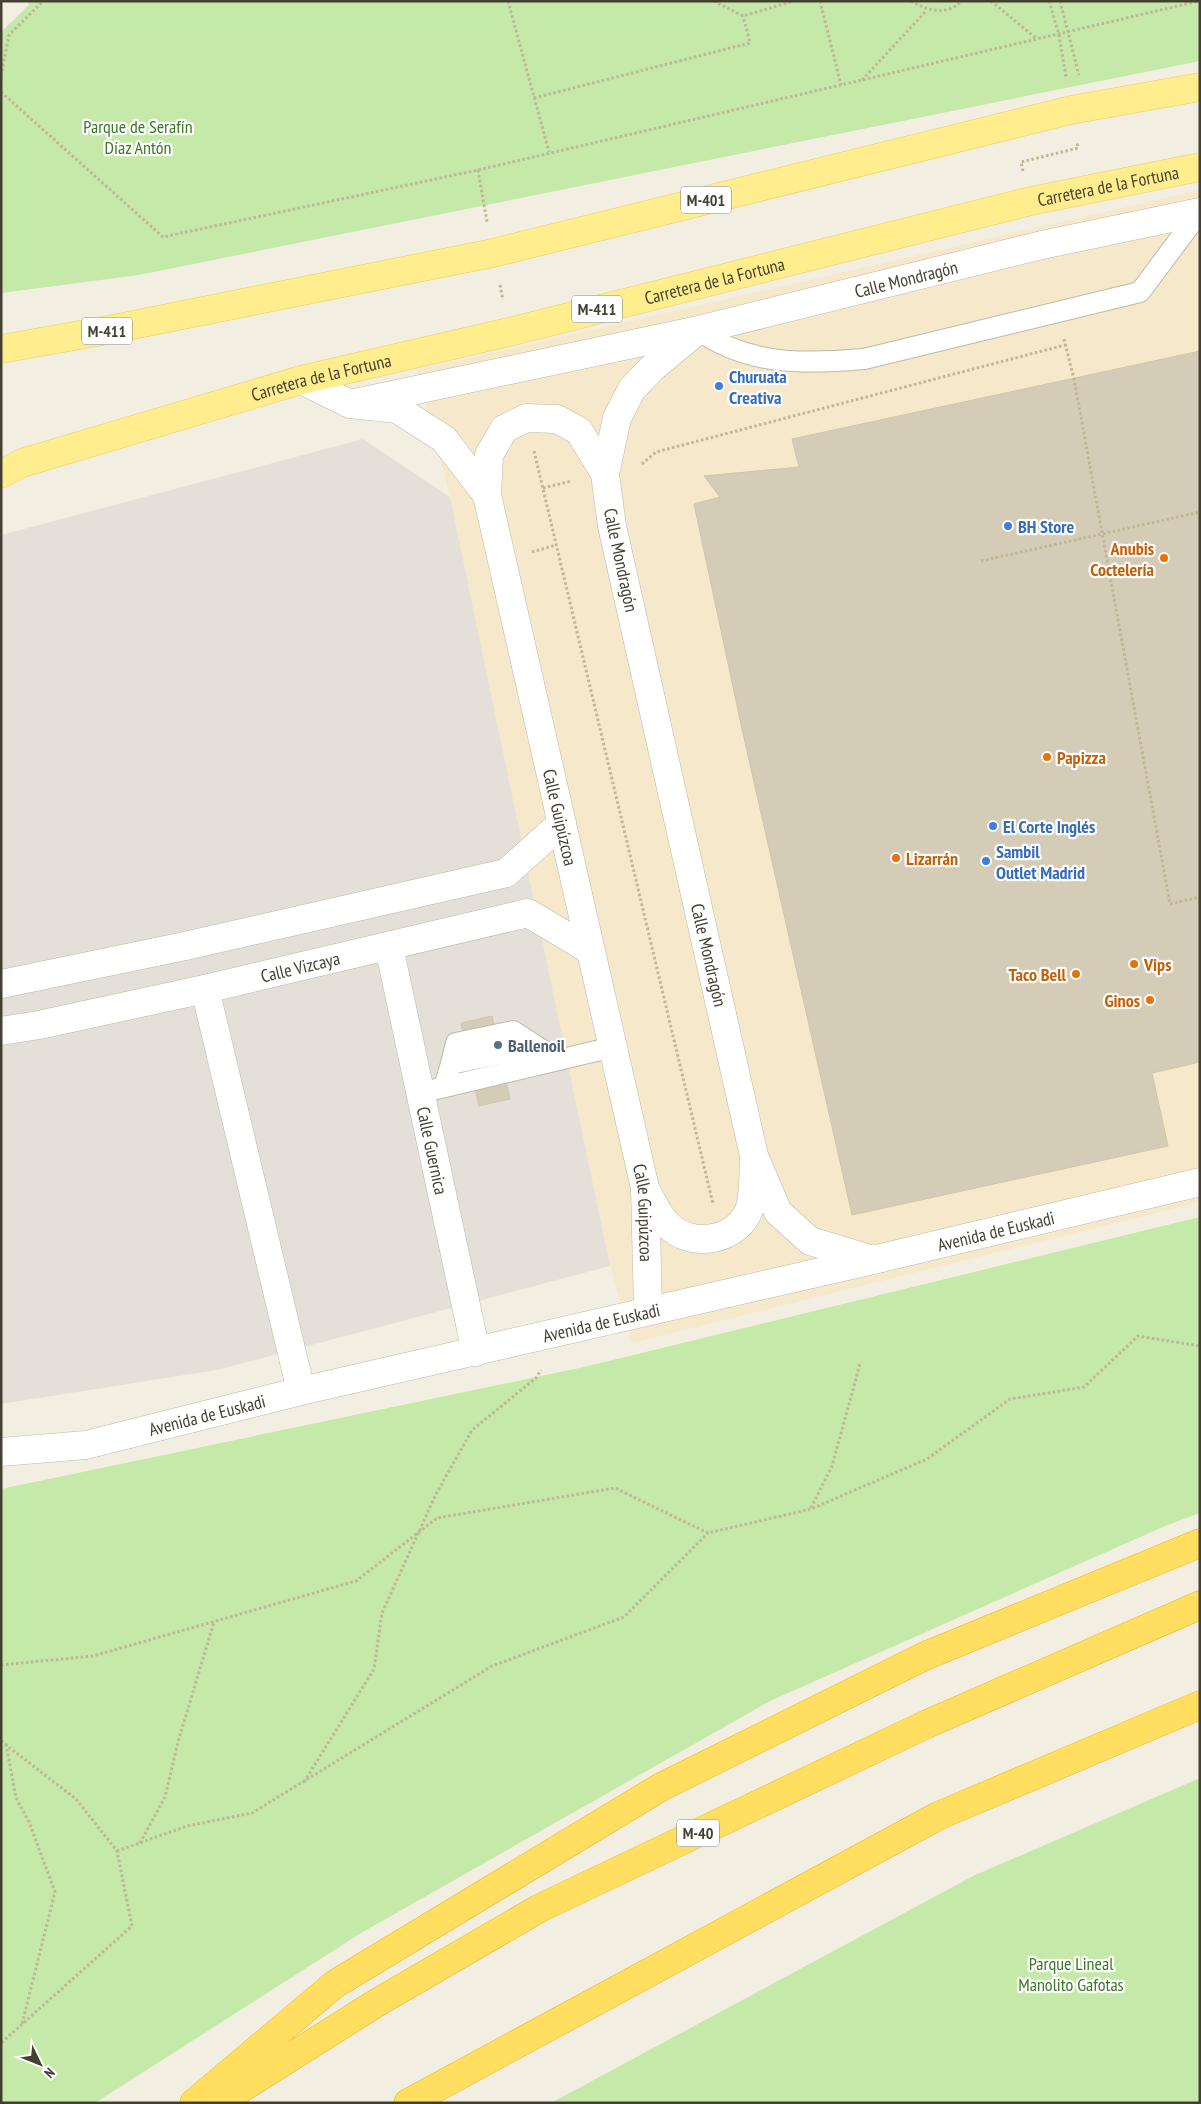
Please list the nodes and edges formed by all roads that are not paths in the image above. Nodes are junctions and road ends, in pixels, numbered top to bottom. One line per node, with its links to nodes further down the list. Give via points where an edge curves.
1 (1200, 87): 4 (main road, M-401, via 1087,107 493,253)
2 (1200, 167): 7 (main road, Carretera de la Fortuna / M-411, via 1031,201 509,332)
3 (1199, 213): 5 (street, Calle Mondragón, via 1042,245); 5 (lane, via 1140,292 864,358 828,362 772,360 716,342)
4 (212, 309): 6 (main road, M-411)
5 (698, 330): 8 (street); 10 (street, Calle Mondragón, via 651,368 632,389 617,418)
6 (1, 349)
7 (301, 380): 8 (street); 9 (main road, Carretera de la Fortuna / M-411, via 22,463)
8 (350, 404): 11 (street, Calle Guipúzcoa, via 397,409 444,439)
9 (1, 474)
10 (605, 474): 11 (street, via 579,431 557,419 526,418 504,429 489,455); 21 (street, Calle Mondragón, via 612,526)
11 (487, 495): 12 (street, Calle Guipúzcoa)
12 (562, 823): 14 (street, Calle Guipúzcoa); 15 (street, via 506,873)
13 (389, 947): 14 (street, Calle Vizcaya, via 528,913); 16 (street, Calle Vizcaya); 20 (street, Calle Guernica)
14 (590, 950): 18 (street, Calle Guipúzcoa)
15 (1, 984)
16 (205, 989): 17 (street, Calle Vizcaya); 27 (street)
17 (1, 1031)
18 (613, 1047): 19 (lane); 23 (street, Calle Guipúzcoa)
19 (559, 1060): 20 (lane); 20 (lane, via 536,1046 451,1064)
20 (432, 1090): 26 (street, Calle Guernica)
21 (754, 1156): 23 (street, via 750,1207 739,1227 720,1238 686,1236 668,1225); 24 (street, Calle Mondragón, via 778,1212 810,1241)
22 (1200, 1182): 24 (street, Avenida de Euskadi)
23 (645, 1188): 25 (street, Calle Guipúzcoa)
24 (874, 1260): 25 (street, Avenida de Euskadi)
25 (648, 1310): 26 (street, Avenida de Euskadi)
26 (476, 1352): 27 (street, Avenida de Euskadi)
27 (301, 1391): 28 (street, Avenida de Euskadi, via 86,1445)
28 (1, 1452)
29 (1200, 1543): 32 (highway, via 925,1656 661,1787 335,1984)
30 (1200, 1605): 33 (highway, M-40, via 927,1724 540,1908 378,2002)
31 (1200, 1705): 34 (highway, via 938,1816)
32 (194, 2103)
33 (218, 2103)
34 (408, 2103)

